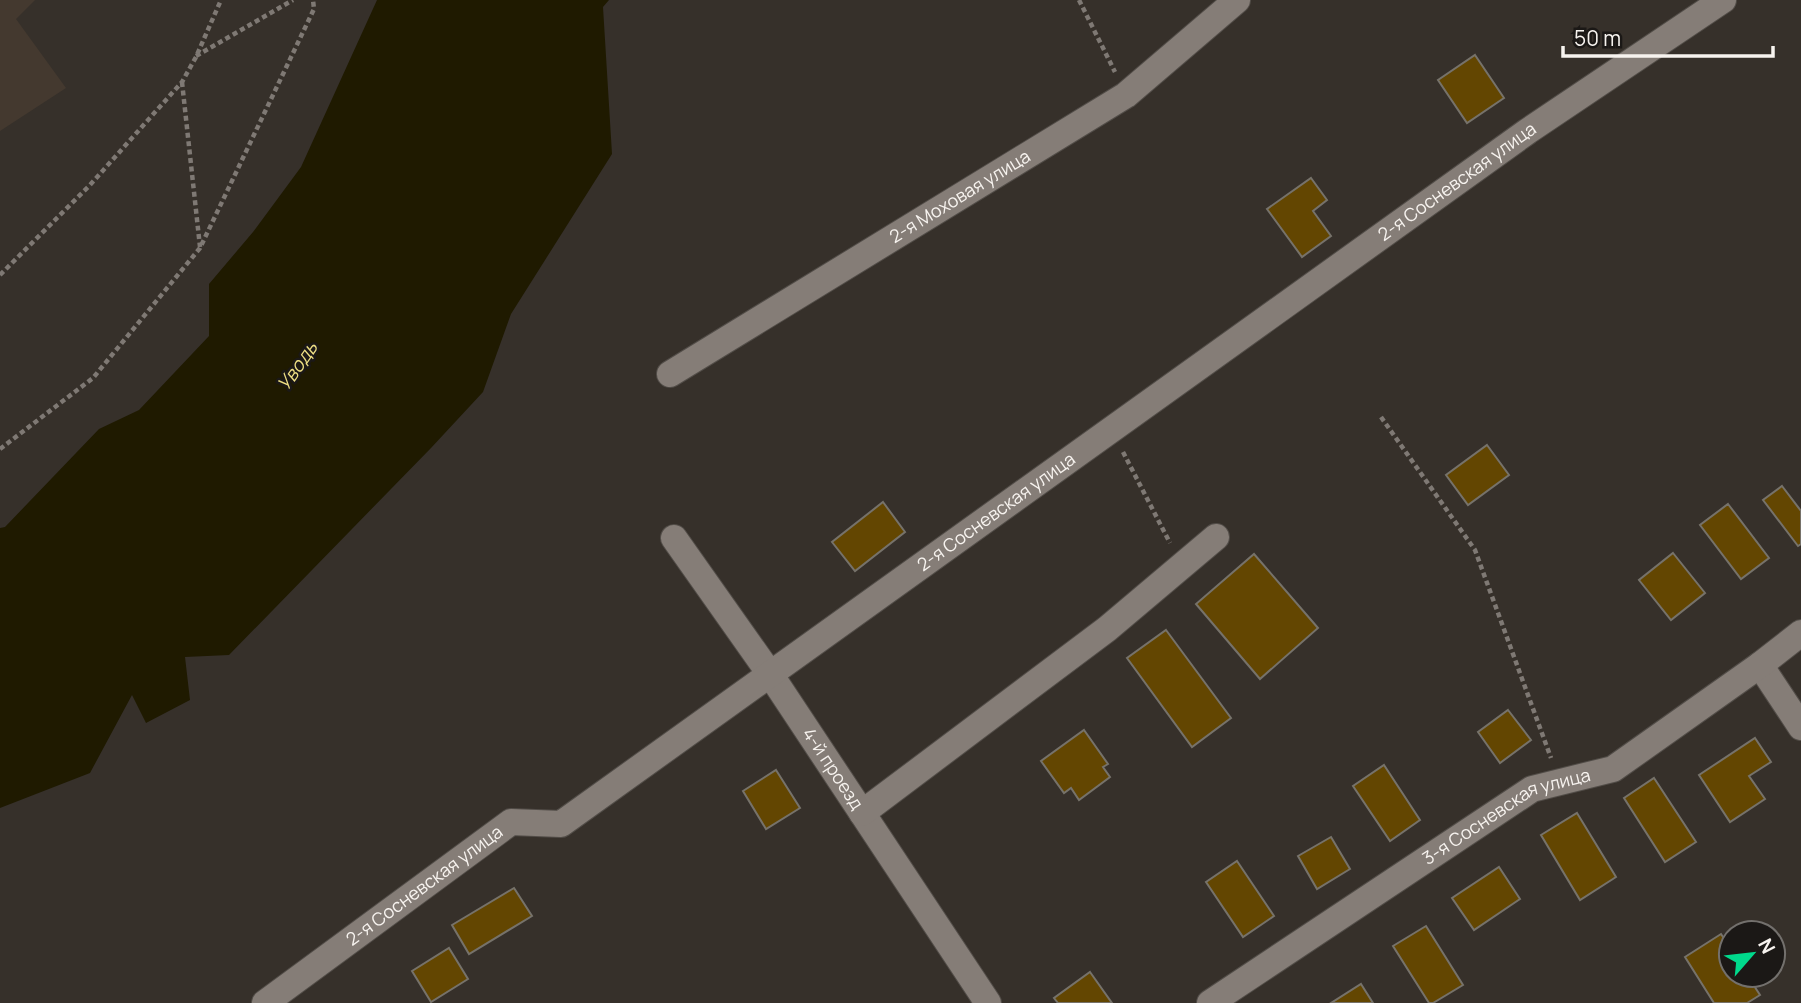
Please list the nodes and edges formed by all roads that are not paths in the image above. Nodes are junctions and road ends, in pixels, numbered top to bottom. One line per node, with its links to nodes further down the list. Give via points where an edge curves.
1 (1237, 0): 3 (street, 2-я Моховая улица, via 1126,95)
2 (1723, 0): 8 (street, 2-я Сосневская улица, via 1528,131)
3 (670, 373)
4 (1216, 537): 10 (street, via 1107,629)
5 (674, 538): 8 (street, 4-й проезд)
6 (1801, 633): 7 (street, 3-я Сосневская улица)
7 (1760, 665): 9 (street); 13 (street, 3-я Сосневская улица, via 1613,769 1532,789)
8 (770, 674): 10 (street, 4-й проезд); 11 (street, 2-я Сосневская улица, via 561,824 511,822)
9 (1801, 727)
10 (862, 813): 12 (street, 4-й проезд)
11 (265, 1003)
12 (988, 1003)
13 (1210, 1003)

